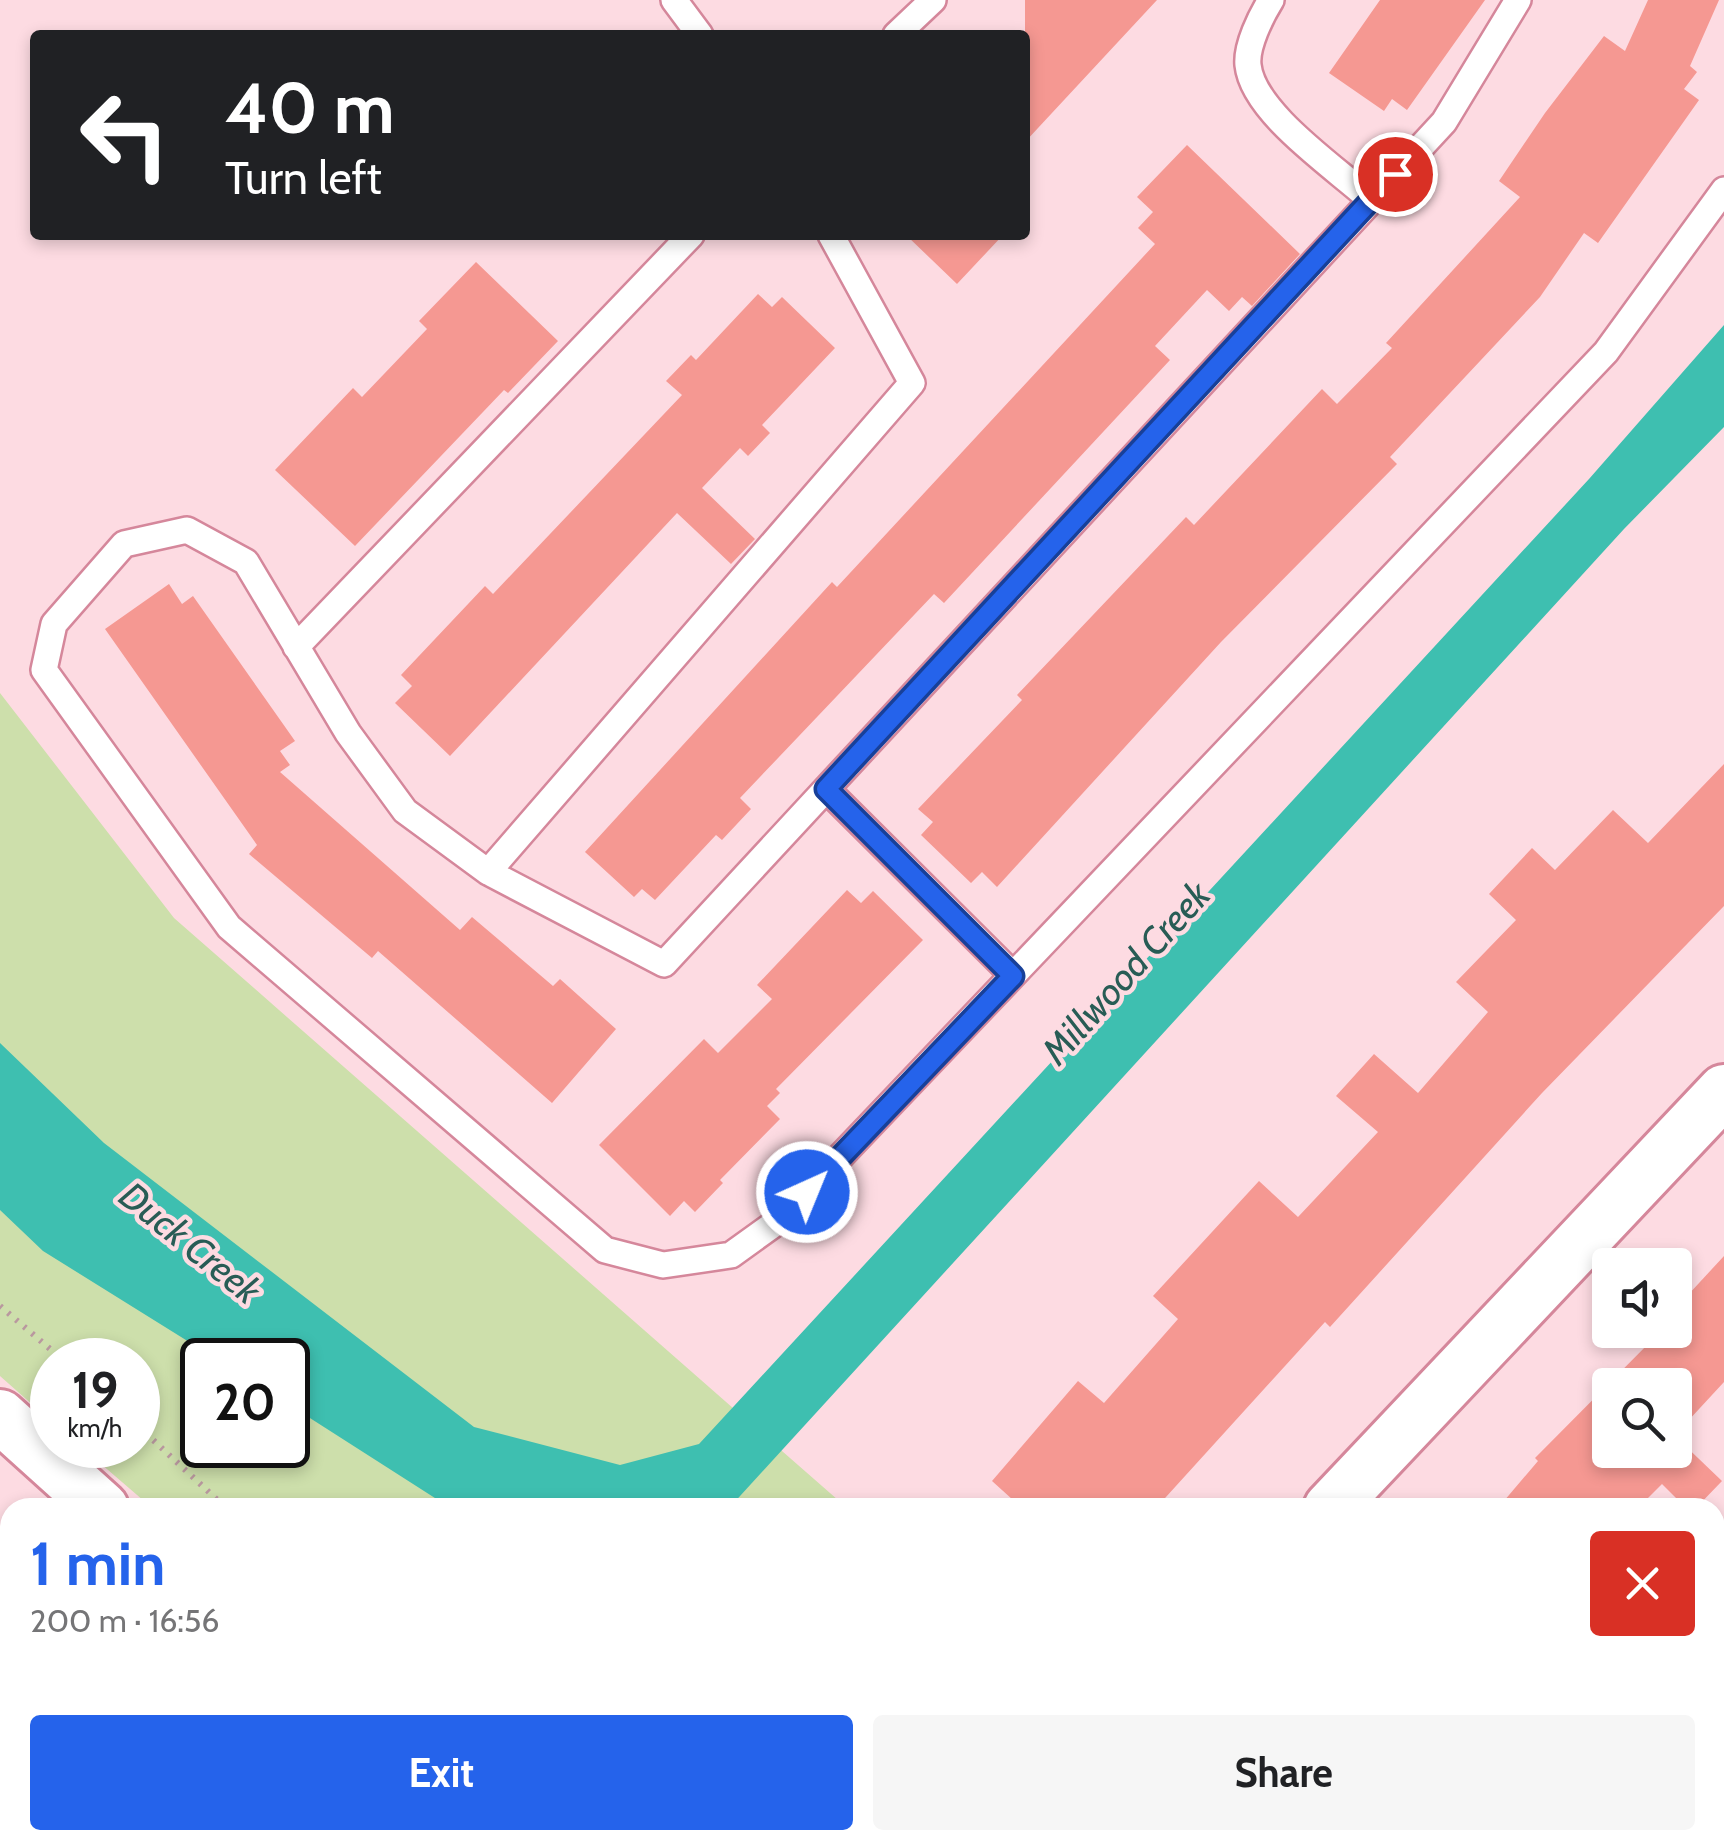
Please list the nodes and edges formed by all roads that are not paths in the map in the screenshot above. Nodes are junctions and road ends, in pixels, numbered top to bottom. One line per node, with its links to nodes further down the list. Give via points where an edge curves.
1 (674, 0): 5 (lane)
2 (934, 0): 6 (lane)
3 (1271, 0): 8 (lane, via 1248,64 1264,104)
4 (1518, 0): 8 (lane, via 1444,122)
5 (696, 30)
6 (901, 30)
7 (1724, 190): 14 (lane, via 1606,352)
8 (1371, 200): 12 (lane)
9 (686, 240): 11 (lane)
10 (834, 240): 13 (lane, via 912,383)
11 (296, 647): 13 (lane, via 405,811); 14 (lane, via 246,562 188,530 124,544 54,624 44,670 229,926 606,1250 663,1265 731,1254 781,1219)
12 (826, 789): 13 (lane, via 664,964); 14 (lane)
13 (488, 872)
14 (1013, 976)
15 (1724, 1091): 18 (street)
16 (0, 1416): 17 (street)
17 (91, 1498)
18 (1339, 1498)

